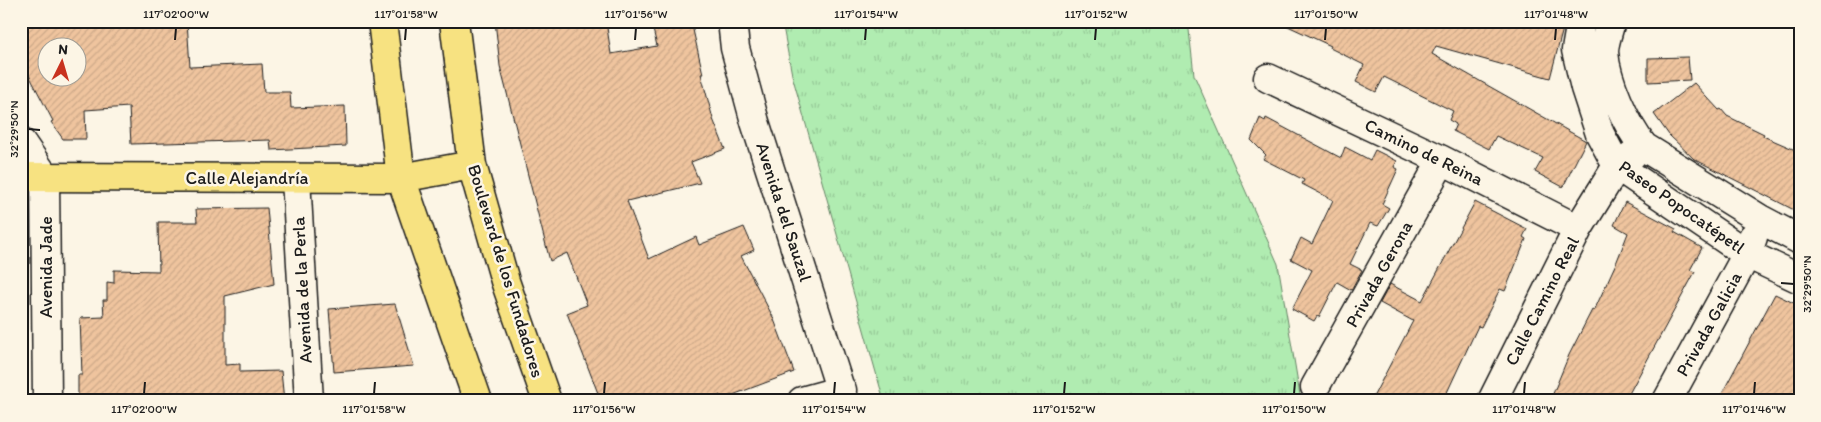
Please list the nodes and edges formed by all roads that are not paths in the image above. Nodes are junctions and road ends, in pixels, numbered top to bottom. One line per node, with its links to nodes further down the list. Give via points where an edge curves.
1 (382, 21): 13 (main road)
2 (454, 21): 10 (main road, Boulevard de los Fundadores)
3 (732, 21): 21 (street, Avenida del Sauzal, via 735,48 755,122)
4 (1580, 21): 11 (street, Paseo Popocatépetl, via 1576,50 1584,88 1600,134)
5 (1610, 21): 8 (street, Paseo Popocatépetl, via 1604,51 1613,86 1630,130)
6 (1268, 78): 9 (street, Camino de Reina)
7 (21, 142): 12 (street)
8 (1644, 147): 11 (street); 15 (street, Paseo Popocatépetl)
9 (1442, 160): 16 (street, Camino de Reina); 20 (street, Privada Gerona)
10 (472, 165): 13 (main road, Calle Alejandría); 25 (main road, Boulevard de los Fundadores, via 505,281)
11 (1618, 166): 16 (street, Calle Camino Real); 18 (street, Paseo Popocatépetl)
12 (33, 177): 14 (main road, Calle Alejandría); 22 (street, Avenida Jade)
13 (400, 178): 14 (main road, Calle Alejandría); 24 (main road)
14 (296, 179): 23 (street, Avenida de la Perla)
15 (1760, 219): 17 (street, Paseo Popocatépetl); 18 (street, Privada Galicia)
16 (1578, 229): 27 (street, Calle Camino Real)
17 (1800, 240)
18 (1747, 254): 19 (street, Paseo Popocatépetl); 28 (street, Privada Galicia)
19 (1800, 279)
20 (1315, 387)
21 (843, 395): 26 (street)
22 (46, 401)
23 (309, 401)
24 (478, 401)
25 (547, 401)
26 (802, 401)
27 (1492, 401)
28 (1667, 401)

